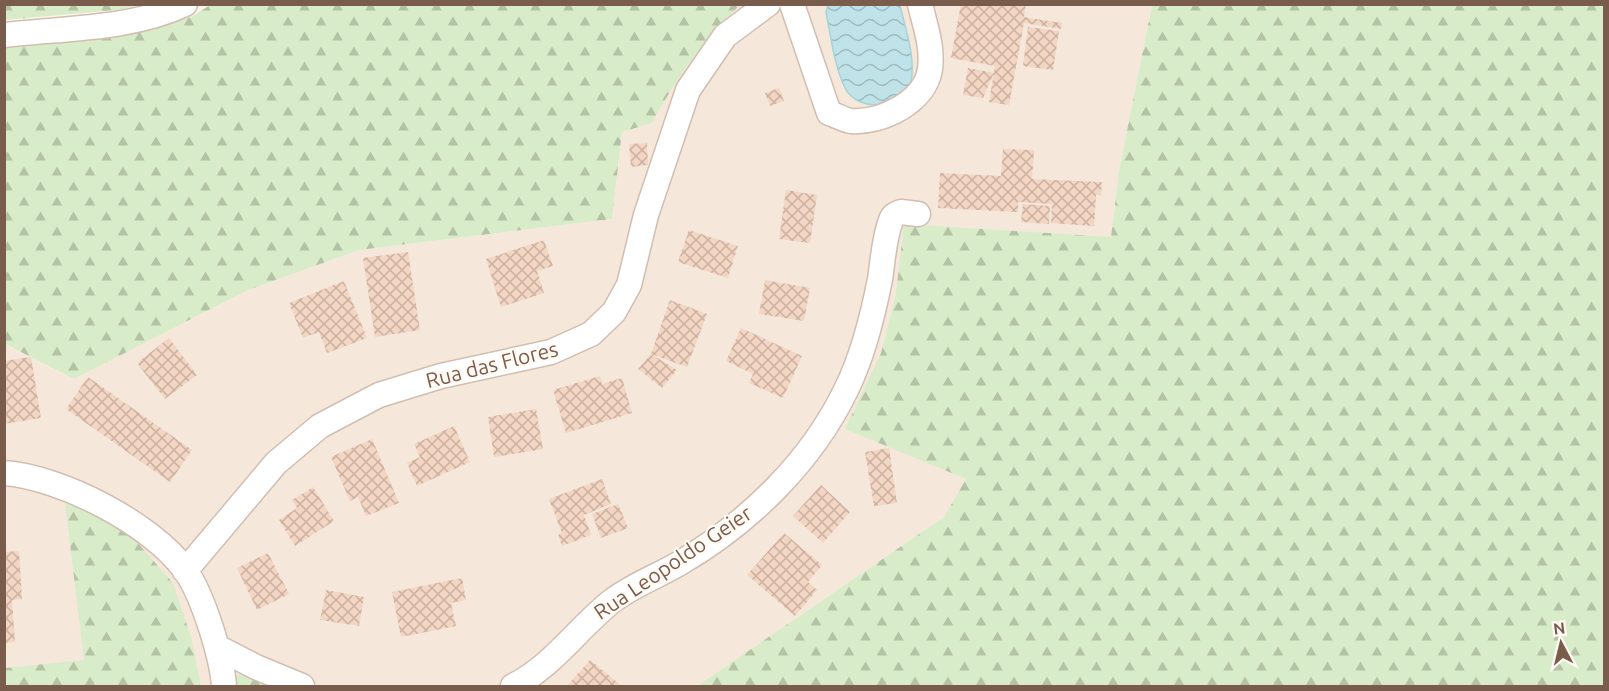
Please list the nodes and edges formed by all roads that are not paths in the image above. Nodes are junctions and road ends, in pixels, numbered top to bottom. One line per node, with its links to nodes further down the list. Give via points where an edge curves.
1 (185, 4): 5 (street, via 118,23)
2 (768, 4): 8 (street, Rua das Flores, via 725,36 688,90 646,215 629,285 614,312 591,334 552,352 441,376 379,395 320,426 276,463)
3 (792, 4): 4 (street, via 829,113 850,121 885,116 921,93 930,71 931,48)
4 (920, 4)
5 (4, 35)
6 (918, 214): 12 (street, Rua Leopoldo Geier, via 900,212 891,220 861,353 847,388 812,447 773,492 717,537 680,563 622,594 529,678)
7 (4, 473): 8 (street, via 23,474 64,487 106,507 150,536)
8 (185, 571): 9 (street)
9 (217, 647): 10 (street); 11 (street)
10 (224, 687)
11 (302, 687)
12 (513, 687)

